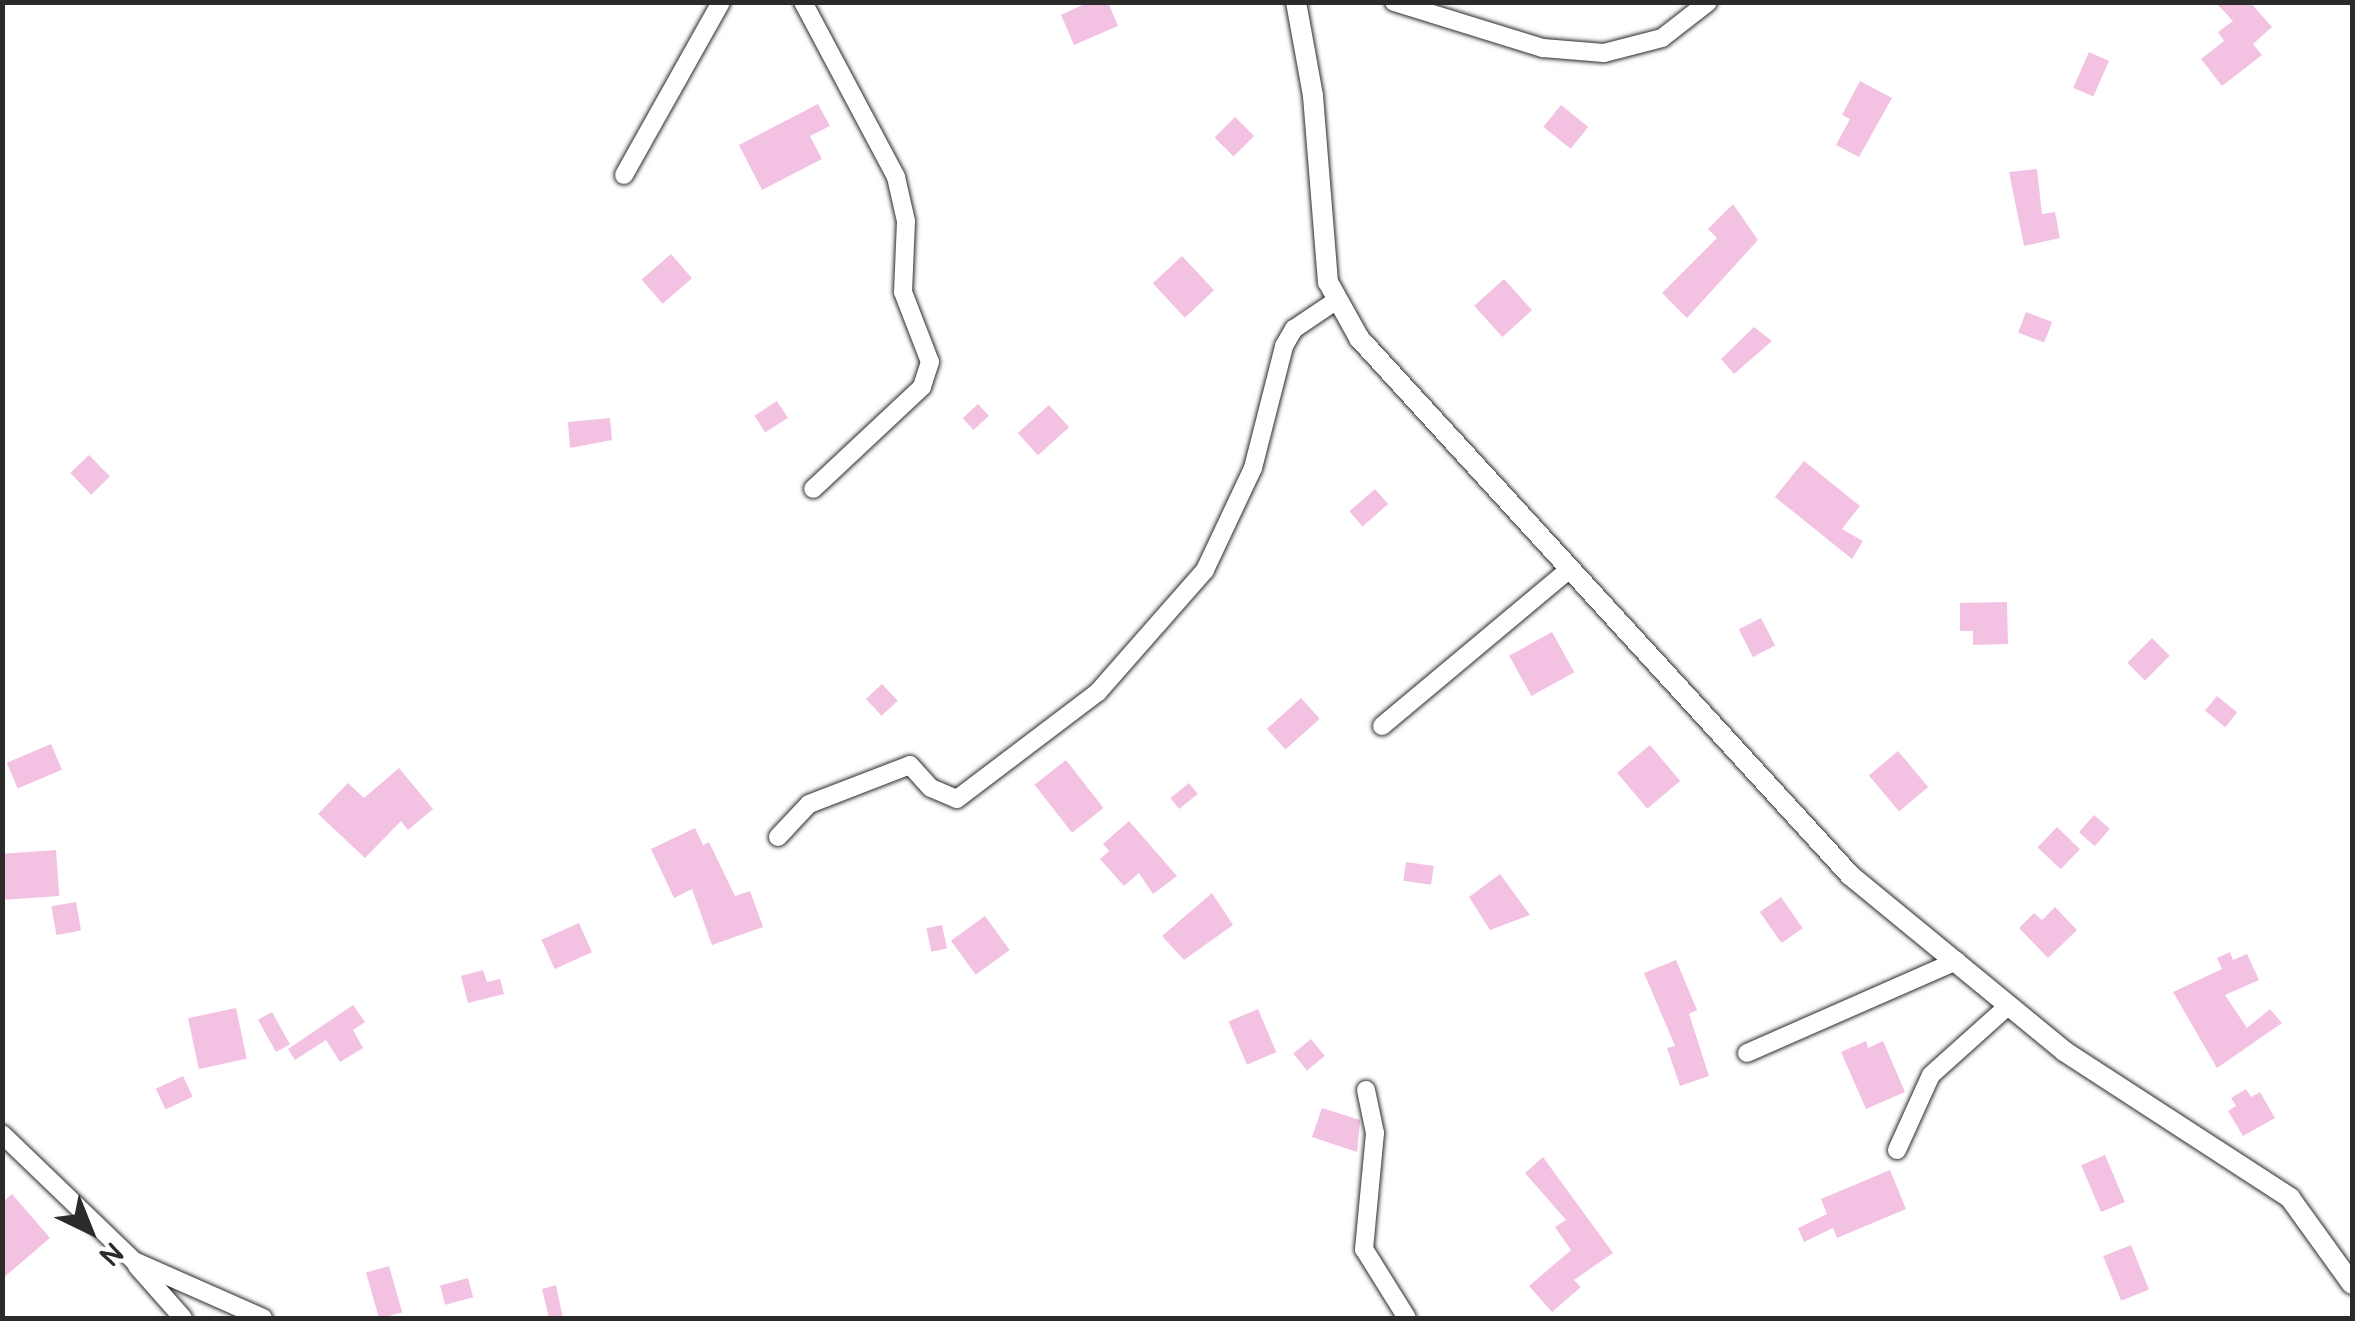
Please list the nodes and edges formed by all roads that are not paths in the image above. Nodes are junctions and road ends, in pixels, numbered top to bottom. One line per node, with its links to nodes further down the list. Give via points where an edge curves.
1 (721, 2): 6 (street)
2 (803, 2): 8 (street, via 896,177 906,221 903,292 930,362 922,387)
3 (1296, 2): 7 (street, via 1313,96)
4 (1394, 2): 5 (street, via 1543,48 1604,53 1662,38)
5 (1708, 2)
6 (624, 175)
7 (1334, 302): 9 (street, via 1369,350); 11 (street, via 1294,329 1284,346 1252,468 1205,570 1098,692 957,799 932,788 910,765 810,804)
8 (814, 489)
9 (1572, 568): 10 (street); 12 (street, via 1850,875)
10 (1382, 726)
11 (778, 838)
12 (1957, 961): 13 (street); 14 (street)
13 (2009, 1005): 17 (street, via 1932,1075); 20 (street, via 2064,1051 2290,1198)
14 (1747, 1054)
15 (1366, 1090): 23 (street, via 1375,1134 1364,1249)
16 (2, 1134): 18 (street)
17 (1897, 1150)
18 (134, 1262): 19 (street); 21 (street)
19 (178, 1278): 21 (street); 22 (street)
20 (2352, 1284)
21 (184, 1318)
22 (263, 1318)
23 (1407, 1318)

